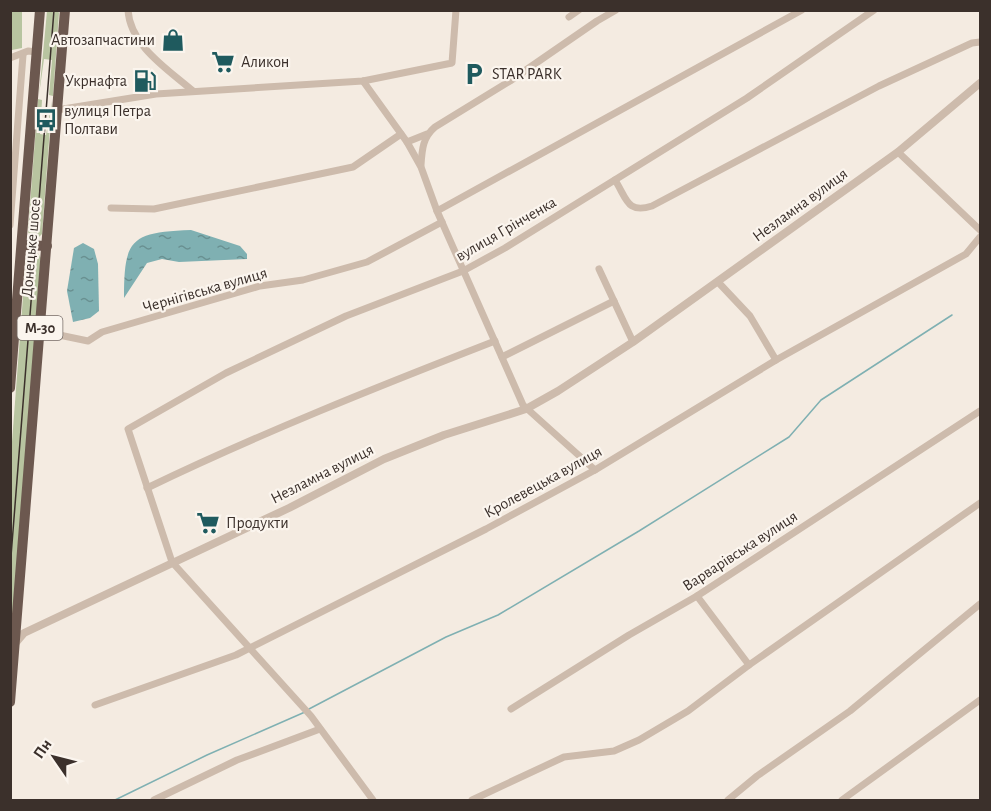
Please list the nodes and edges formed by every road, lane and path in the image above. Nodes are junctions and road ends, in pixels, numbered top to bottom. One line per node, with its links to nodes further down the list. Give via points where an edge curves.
1 (40, 10): 11 (highway, Донецьке шосе / М-30)
2 (65, 10): 17 (highway, Донецьке шосе / М-30)
3 (128, 10): 16 (street, via 130,28 137,39)
4 (456, 10): 14 (street, via 452,63)
5 (579, 10): 9 (street)
6 (616, 10): 21 (street)
7 (802, 10): 27 (street)
8 (874, 10): 25 (street, вулиця Грінченка, via 747,98)
9 (569, 17)
10 (981, 42): 25 (street, via 879,86 652,206 639,210 630,207)
11 (37, 52): 12 (street); 19 (highway, Донецьке шосе / М-30)
12 (23, 55): 13 (street); 18 (street, Донецьке шосе)
13 (10, 58)
14 (363, 81): 16 (street); 20 (street)
15 (981, 83): 23 (street, Незламна вулиця)
16 (193, 91): 17 (street)
17 (57, 110): 33 (highway, Донецьке шосе / М-30)
18 (13, 129): 19 (street); 29 (street, Донецьке шосе)
19 (31, 129): 32 (highway, Донецьке шосе / М-30)
20 (401, 134): 22 (street); 26 (street, via 353,167 154,209)
21 (427, 134): 22 (street); 24 (street)
22 (407, 142): 24 (street)
23 (898, 152): 30 (street); 36 (street, Незламна вулиця)
24 (421, 167): 27 (street)
25 (615, 180): 35 (street, вулиця Грінченка)
26 (111, 208)
27 (437, 211): 28 (street)
28 (442, 222): 35 (street); 38 (street, Чернігівська вулиця, via 367,262 303,280 260,286 102,332 88,341)
29 (10, 225)
30 (981, 230)
31 (981, 237): 43 (street, Кролевецька вулиця, via 966,254)
32 (21, 245): 33 (highway); 41 (highway, Донецьке шосе / М-30)
33 (47, 246): 38 (highway, Донецьке шосе / М-30)
34 (599, 269): 37 (street)
35 (463, 271): 39 (street); 48 (street, вулиця Грінченка, via 346,316 246,363 128,429)
36 (718, 282): 40 (street, Незламна вулиця); 43 (street, via 750,316)
37 (614, 302): 40 (street); 42 (street)
38 (40, 331): 53 (highway, Донецьке шосе / М-30)
39 (495, 341): 42 (street); 48 (street, via 256,436)
40 (633, 342): 45 (street, Незламна вулиця)
41 (12, 357): 44 (highway, Донецьке шосе / М-30)
42 (502, 357): 45 (street)
43 (776, 360): 47 (street, Кролевецька вулиця)
44 (10, 388)
45 (526, 409): 47 (street); 50 (street, Незламна вулиця, via 415,446)
46 (981, 411): 51 (street, Варварівська вулиця)
47 (595, 470): 54 (street, Кролевецька вулиця, via 486,529)
48 (147, 488): 50 (street)
49 (981, 503): 55 (street)
50 (172, 562): 53 (street, Незламна вулиця, via 24,633); 54 (street)
51 (697, 596): 55 (street); 59 (street, Варварівська вулиця)
52 (981, 604): 64 (street, via 850,711)
53 (13, 646): 57 (highway, Донецьке шосе / М-30)
54 (248, 647): 58 (street, Кролевецька вулиця, via 236,655); 60 (street)
55 (749, 664): 63 (street, via 688,711 639,740 614,751 564,757)
56 (981, 700): 65 (street)
57 (10, 702)
58 (94, 705)
59 (511, 709)
60 (320, 729): 61 (street, via 237,760); 62 (street)
61 (154, 801)
62 (373, 801)
63 (472, 801)
64 (728, 801)
65 (842, 801)

